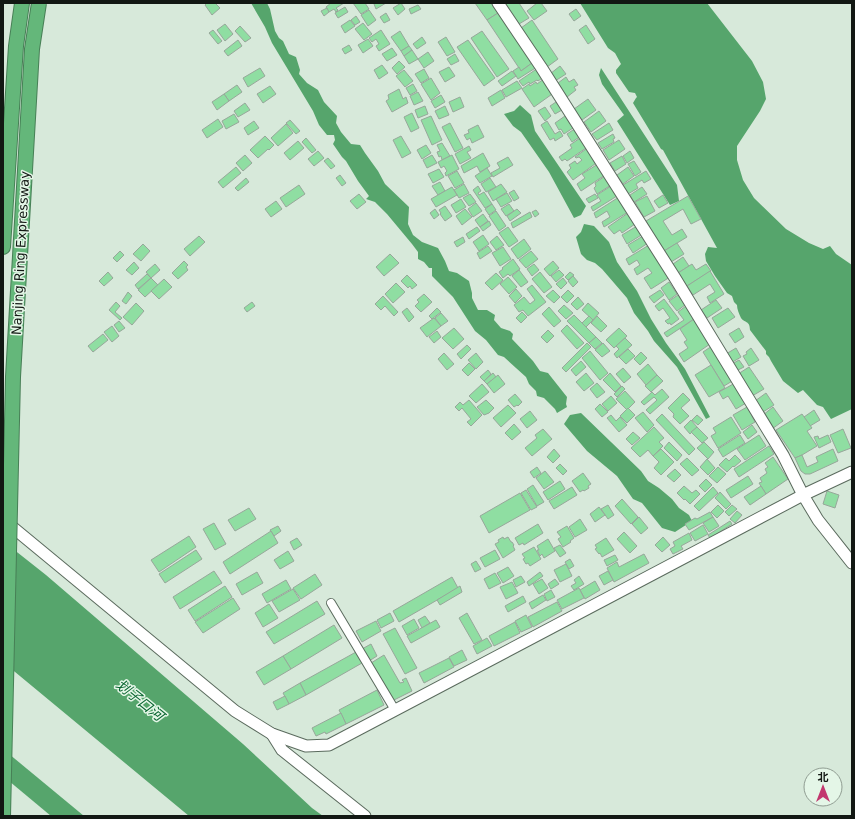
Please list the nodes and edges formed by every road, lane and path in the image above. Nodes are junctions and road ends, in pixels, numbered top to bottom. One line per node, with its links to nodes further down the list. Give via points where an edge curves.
1 (22, 3): 4 (highway, Nanjing Ring Expressway, via 16,54)
2 (38, 3): 12 (highway, Nanjing Ring Expressway, bridge, via 32,49 13,377)
3 (498, 3): 6 (main road, via 542,66 675,278 783,456)
4 (3, 247)
5 (852, 472): 6 (main road)
6 (803, 495): 8 (main road, via 818,520); 10 (main road)
7 (3, 519): 11 (main road, via 235,711)
8 (852, 563)
9 (331, 604): 10 (street)
10 (395, 710): 11 (main road, via 329,745 306,746)
11 (272, 734): 13 (main road, via 282,750)
12 (3, 816)
13 (365, 816)

